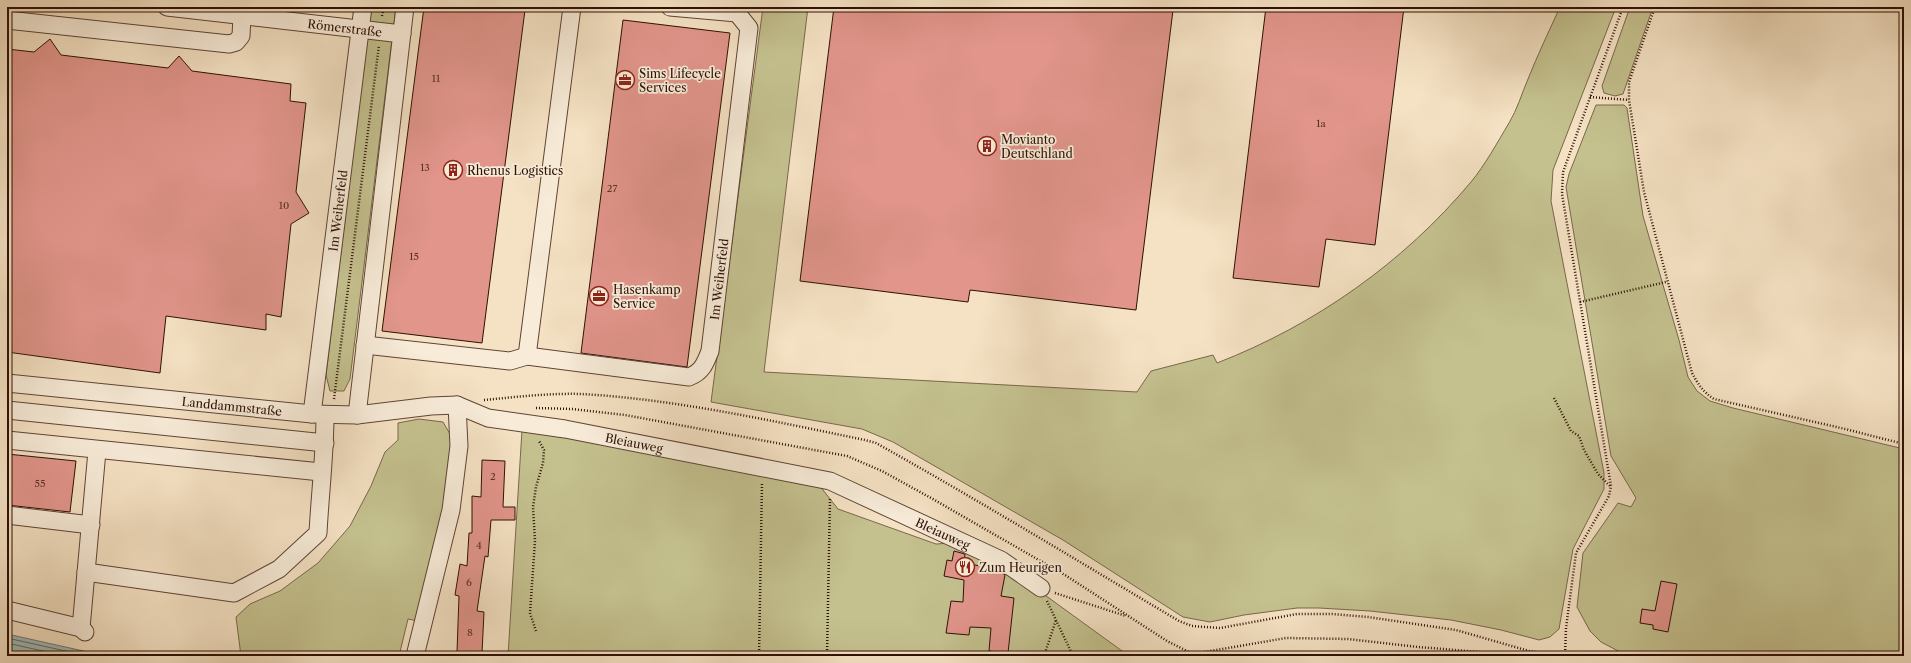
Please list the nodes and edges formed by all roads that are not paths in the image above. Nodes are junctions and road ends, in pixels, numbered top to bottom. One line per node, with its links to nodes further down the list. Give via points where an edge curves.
1 (167, 7): 7 (street, Römerstraße)
2 (363, 7): 9 (street, Im Weiherfeld)
3 (406, 7): 10 (street)
4 (572, 7): 12 (street)
5 (670, 7): 6 (street, Im Weiherfeld)
6 (738, 10): 12 (street, Im Weiherfeld, via 749,28 710,352 704,367 698,374 689,377)
7 (242, 16): 8 (street, via 241,36 236,42 229,44); 9 (street, Römerstraße)
8 (7, 20)
9 (361, 30): 10 (street, Römerstraße); 16 (street, Im Weiherfeld)
10 (402, 34): 11 (street)
11 (365, 345): 12 (street, Im Weiherfeld, via 510,361); 17 (street)
12 (527, 356)
13 (7, 382): 16 (street, Landdammstraße)
14 (456, 405): 17 (street, Landdammstraße); 25 (street, Bleiauweg, via 488,418 565,429 830,481 1001,560); 27 (street, via 459,446 451,510)
15 (7, 410): 19 (street)
16 (318, 414): 17 (street, Landdammstraße); 19 (street, Im Weiherfeld)
17 (357, 415)
18 (7, 440): 20 (street)
19 (325, 443): 21 (street, Im Weiherfeld)
20 (97, 451): 21 (street); 23 (street)
21 (321, 472): 24 (street, Im Weiherfeld, via 318,534 279,569 234,593)
22 (7, 515): 23 (street)
23 (91, 525): 24 (street)
24 (86, 572): 26 (street, via 83,630)
25 (1041, 588)
26 (7, 610)
27 (415, 656)

